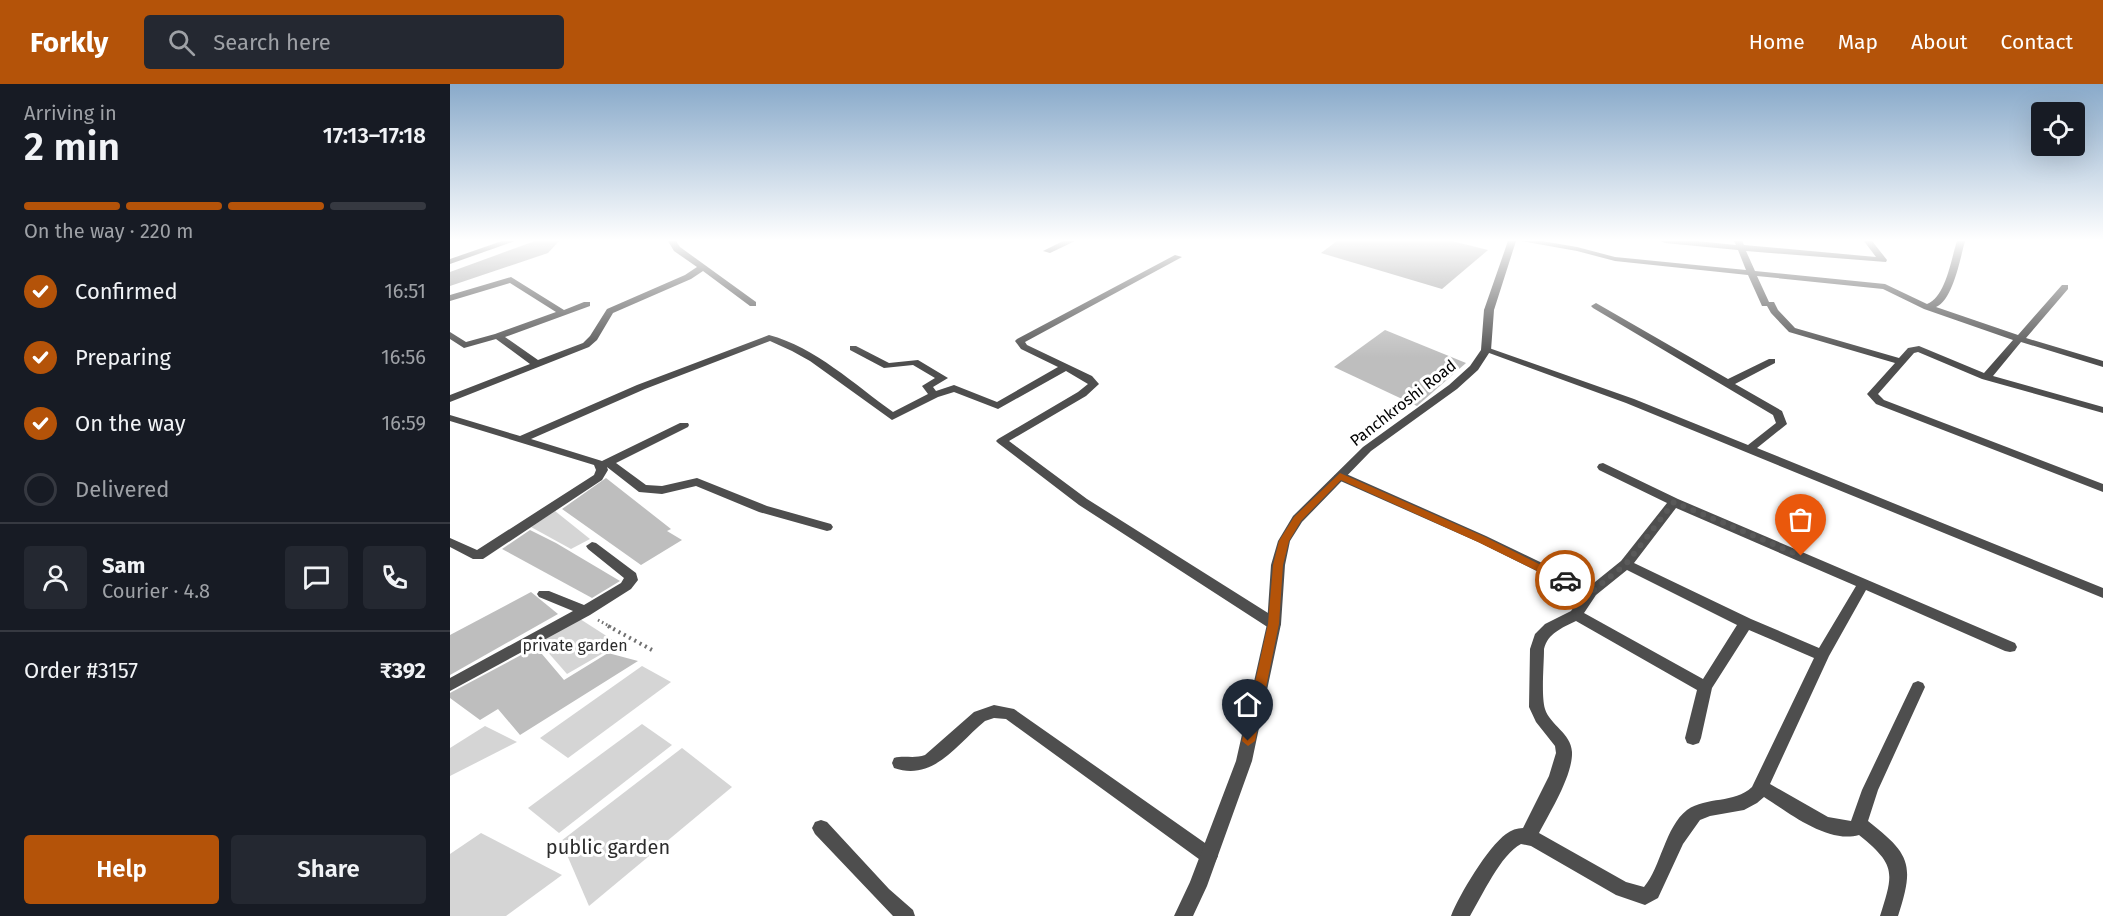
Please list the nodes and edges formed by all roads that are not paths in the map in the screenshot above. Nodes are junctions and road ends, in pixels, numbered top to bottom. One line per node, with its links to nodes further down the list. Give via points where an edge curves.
1 (682, 280): 22 (street, via 610,311 590,343)
2 (720, 280): 11 (street)
3 (1135, 280): 24 (street, via 1020,341 1024,347)
4 (1499, 280): 19 (street, via 1489,310)
5 (1756, 280): 21 (street, via 1768,304 1792,330)
6 (1807, 280): 13 (street, via 1885,287)
7 (1949, 280): 13 (street, via 1938,303)
8 (2065, 287): 17 (street)
9 (450, 298): 14 (street, via 511,280)
10 (587, 304): 14 (street)
11 (753, 304)
12 (1596, 306): 26 (street)
13 (1927, 308): 17 (street)
14 (563, 313): 16 (street)
15 (450, 335): 16 (street, via 464,345)
16 (498, 336): 22 (street)
17 (2020, 339): 23 (street); 25 (street)
18 (853, 348): 27 (street, via 888,366 915,362 943,378 927,386)
19 (1486, 350): 33 (street); 36 (street, Panchkroshi Road, via 1474,368 1453,387 1367,449)
20 (1772, 361): 26 (street)
21 (1900, 361): 25 (street, via 1907,352 1919,349); 37 (street, via 1872,394 1880,402)
22 (537, 364): 28 (street)
23 (2103, 364)
24 (1066, 368): 27 (street, via 998,406 954,388); 50 (street, via 1094,382 1093,386 1002,441 1083,502)
25 (1986, 376): 29 (street)
26 (1727, 384): 33 (street, via 1782,418 1782,424)
27 (934, 395): 32 (street, via 892,417 820,365 769,338 641,387)
28 (450, 399)
29 (2103, 410)
30 (450, 418): 32 (street)
31 (684, 425): 34 (street)
32 (520, 440): 34 (street)
33 (1749, 449): 45 (street)
34 (605, 464): 39 (street, via 643,489 662,490 697,482 763,510); 40 (street, via 597,477 478,556)
35 (1603, 467): 38 (street)
36 (1340, 476): 44 (street); 50 (street, Panchkroshi Road, via 1297,519 1284,541 1278,565)
37 (2103, 488)
38 (1674, 502): 42 (street); 43 (street)
39 (827, 527)
40 (450, 542)
41 (592, 546): 47 (street, via 632,580)
42 (1626, 564): 44 (street); 49 (street)
43 (1864, 584): 51 (street); 52 (street)
44 (1591, 592): 48 (street)
45 (2103, 592)
46 (544, 594): 47 (street)
47 (587, 613): 53 (street)
48 (1576, 615): 54 (street); 61 (street, via 1550,628 1537,643 1539,716 1562,744 1564,755)
49 (1746, 623): 52 (street); 54 (street)
50 (1274, 624): 62 (street, Panchkroshi Road, via 1244,761)
51 (2010, 646)
52 (1822, 655): 58 (street)
53 (450, 685)
54 (1705, 687): 56 (street)
55 (1918, 687): 59 (street, via 1870,790)
56 (1693, 738)
57 (900, 763): 62 (street, via 911,767 929,762 985,712 1010,713)
58 (1761, 787): 59 (street, via 1831,828 1850,831); 61 (street, via 1745,803 1702,811 1688,819 1652,892 1645,896 1622,889)
59 (1859, 824): 66 (street, via 1892,850 1897,861 1898,889)
60 (821, 828): 63 (street)
61 (1528, 836): 65 (street, via 1507,842)
62 (1209, 856): 64 (street, Panchkroshi Road)
63 (906, 916)
64 (1183, 916)
65 (1460, 916)
66 (1889, 916)

